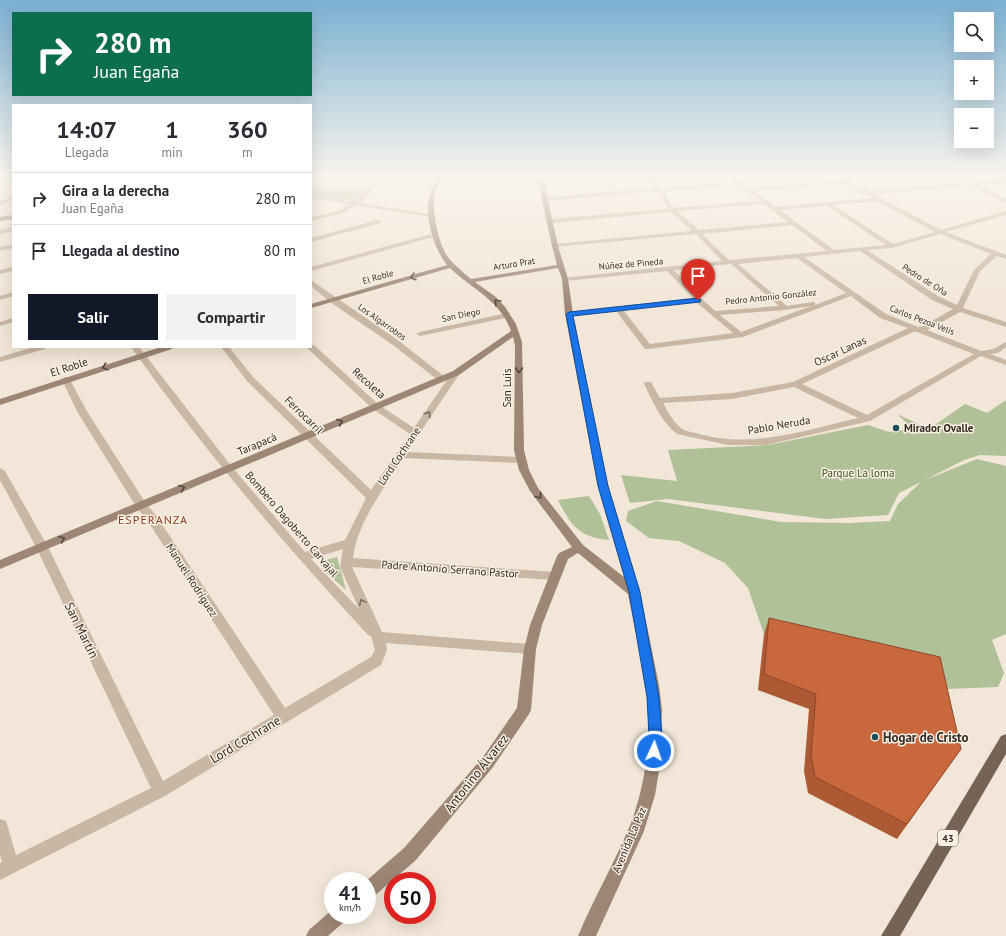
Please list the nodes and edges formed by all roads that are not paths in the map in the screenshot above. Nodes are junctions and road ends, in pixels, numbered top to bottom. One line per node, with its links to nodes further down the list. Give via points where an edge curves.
1 (433, 221): 15 (street, San Luis)
2 (550, 221): 3 (street); 18 (street, Avenida La Paz)
3 (554, 221)
4 (685, 221): 13 (street)
5 (790, 221): 10 (street)
6 (853, 221): 19 (street)
7 (918, 221): 14 (street)
8 (982, 221): 14 (street, Núñez de Pineda)
9 (378, 222): 16 (street)
10 (793, 223): 13 (street); 22 (street)
11 (12, 230): 12 (street)
12 (0, 232)
13 (698, 232): 18 (street); 26 (street)
14 (940, 232): 19 (street, Núñez de Pineda); 23 (street)
15 (435, 235): 27 (street, San Luis, via 438,247); 30 (street)
16 (312, 240)
17 (12, 246): 20 (street)
18 (555, 246): 28 (street, Avenida La Paz)
19 (892, 246): 21 (street, Núñez de Pineda)
20 (0, 249)
21 (861, 249): 22 (street, Núñez de Pineda); 45 (street, Pedro de Oña, via 935,298)
22 (833, 252): 24 (street, Núñez de Pineda)
23 (995, 254): 25 (street); 45 (street, via 977,270)
24 (799, 256): 26 (street, Núñez de Pineda); 37 (street, Carlos Pezoa Velis)
25 (1006, 257)
26 (731, 263): 31 (street, Núñez de Pineda); 43 (street)
27 (450, 266): 34 (street, San Luis); 39 (street, El Roble, one-way to 39)
28 (561, 266): 33 (street, Avenida La Paz); 34 (street, Arturo Prat)
29 (12, 269): 32 (street)
30 (312, 269)
31 (669, 269): 33 (street, Núñez de Pineda); 40 (street)
32 (0, 272)
33 (565, 279): 47 (street, Avenida La Paz)
34 (469, 281): 48 (street, San Luis, one-way to 34, via 492,298)
35 (312, 283): 39 (street, Los Algarrobos)
36 (12, 294): 38 (street)
37 (851, 294): 41 (street, Pedro Antonio González); 52 (street, Carlos Pezoa Velis, via 883,316)
38 (0, 298)
39 (333, 300): 42 (street, El Roble); 66 (street, Los Algarrobos, via 396,343)
40 (698, 300): 44 (street); 46 (street)
41 (832, 301): 43 (street, Pedro Antonio González); 55 (street, Pedro Antonio González)
42 (312, 306)
43 (785, 308): 46 (street, Pedro Antonio González)
44 (618, 309): 47 (street); 55 (street, Pedro Antonio González, via 648,347)
45 (959, 309): 51 (street, Pedro de Oña); 52 (street, Oscar Lanas)
46 (713, 313): 55 (street)
47 (569, 314): 89 (street, Avenida La Paz, via 603,486)
48 (507, 315): 53 (street, San Luis); 54 (street, San Diego)
49 (12, 320): 50 (street)
50 (0, 324)
51 (1006, 326)
52 (919, 329): 62 (street, Carlos Pezoa Velis); 69 (street, Oscar Lanas, via 911,330)
53 (516, 332): 65 (street, Tarapacá); 77 (street, San Luis, one-way to 77, via 519,346 519,450)
54 (420, 334)
55 (740, 336)
56 (1006, 344): 62 (street, Pablo Neruda, via 994,351)
57 (39, 348): 63 (street)
58 (162, 348): 61 (street, El Roble)
59 (226, 348): 75 (street, Ferrocarril, via 250,379)
60 (312, 348): 72 (street, Recoleta)
61 (139, 351): 67 (street, El Roble, one-way to 67); 78 (street, Bombero Dagoberto Carvajal)
62 (981, 353): 64 (street, Carlos Pezoa Velis); 73 (street, Pablo Neruda)
63 (0, 360)
64 (1006, 363)
65 (456, 373): 66 (street, Tarapacá); 74 (street, Lord Cochrane, one-way to 65)
66 (442, 379): 72 (street, Tarapacá)
67 (66, 380): 71 (street, El Roble); 81 (street, Manuel Rodríguez)
68 (648, 384): 70 (street, Pablo Neruda)
69 (795, 384): 70 (street, Oscar Lanas, via 732,396); 73 (street)
70 (658, 401): 73 (street, Pablo Neruda, via 679,431 720,442 766,442)
71 (0, 402)
72 (376, 406): 74 (street, Recoleta); 75 (street, Tarapacá, one-way to 72)
73 (867, 420)
74 (414, 433): 76 (street, Lord Cochrane)
75 (307, 435): 78 (street, Tarapacá); 80 (street, Ferrocarril)
76 (400, 455): 77 (street); 80 (street, Lord Cochrane)
77 (522, 460): 84 (street, San Luis, one-way to 84, via 534,489)
78 (228, 469): 81 (street, Tarapacá, one-way to 78); 85 (street, Bombero Dagoberto Carvajal)
79 (0, 471): 83 (street, San Martín)
80 (372, 497): 82 (street, Lord Cochrane)
81 (141, 505): 83 (street, Tarapacá, one-way to 81); 92 (street, Manuel Rodríguez)
82 (349, 543): 85 (street); 86 (street, Lord Cochrane)
83 (42, 547): 87 (street, Tarapacá); 94 (street, San Martín)
84 (579, 548): 88 (street, Antonino Álvarez, via 563,556); 89 (street, San Luis)
85 (303, 557): 90 (street, Bombero Dagoberto Carvajal)
86 (347, 562): 88 (street, Padre Antonio Serrano Pastor); 90 (street, Lord Cochrane, one-way to 86, via 346,567)
87 (0, 565)
88 (554, 576): 91 (street, Antonino Álvarez)
89 (634, 592): 100 (street, Avenida La Paz, via 655,710 652,765 638,825)
90 (378, 637): 91 (street); 92 (street, Lord Cochrane, via 381,650 376,661)
91 (530, 649): 97 (street, Antonino Álvarez, via 524,710 488,762 410,854)
92 (282, 717): 94 (street, Lord Cochrane)
93 (1006, 741): 101 (main road, 43)
94 (160, 791): 96 (street, Lord Cochrane)
95 (0, 827): 96 (street)
96 (6, 869)
97 (376, 883)
98 (329, 924): 99 (street)
99 (315, 936)
100 (587, 936)
101 (890, 936)

